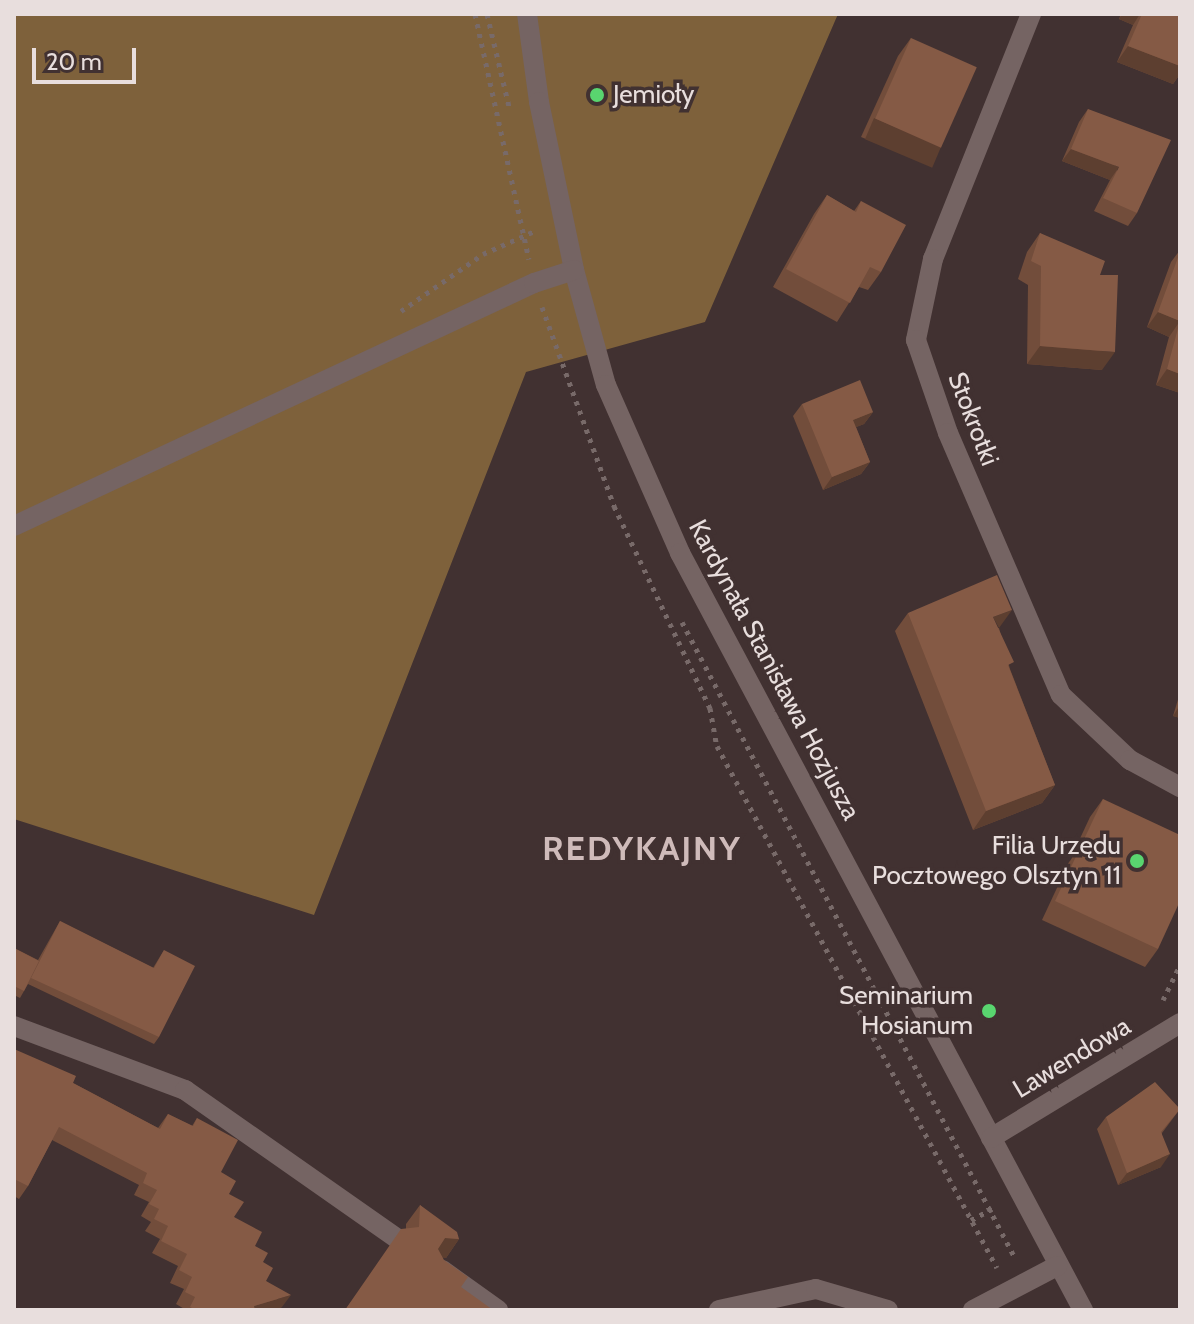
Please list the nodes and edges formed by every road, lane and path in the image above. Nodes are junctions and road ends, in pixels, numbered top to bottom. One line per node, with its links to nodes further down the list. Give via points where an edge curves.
1 (527, 14): 4 (street, Kardynała Stanisława Hozjusza, via 539,102)
2 (1031, 14): 7 (street, Stokrotki, via 933,259 916,340 948,433 1061,695 1130,760)
3 (537, 230): 5 (path, via 483,254)
4 (574, 270): 6 (street, via 534,283); 10 (street, Kardynała Stanisława Hozjusza, via 606,385 680,553)
5 (397, 314)
6 (14, 526)
7 (1180, 787)
8 (1180, 1023): 10 (street, Lawendowa)
9 (14, 1026): 11 (street, via 185,1090)
10 (991, 1138): 12 (street, Kardynała Stanisława Hozjusza)
11 (396, 1238)
12 (1057, 1266): 17 (street); 18 (street, Kardynała Stanisława Hozjusza)
13 (438, 1268): 14 (street)
14 (498, 1310)
15 (719, 1310): 16 (street, via 816,1289)
16 (888, 1310)
17 (973, 1310)
18 (1083, 1310)

